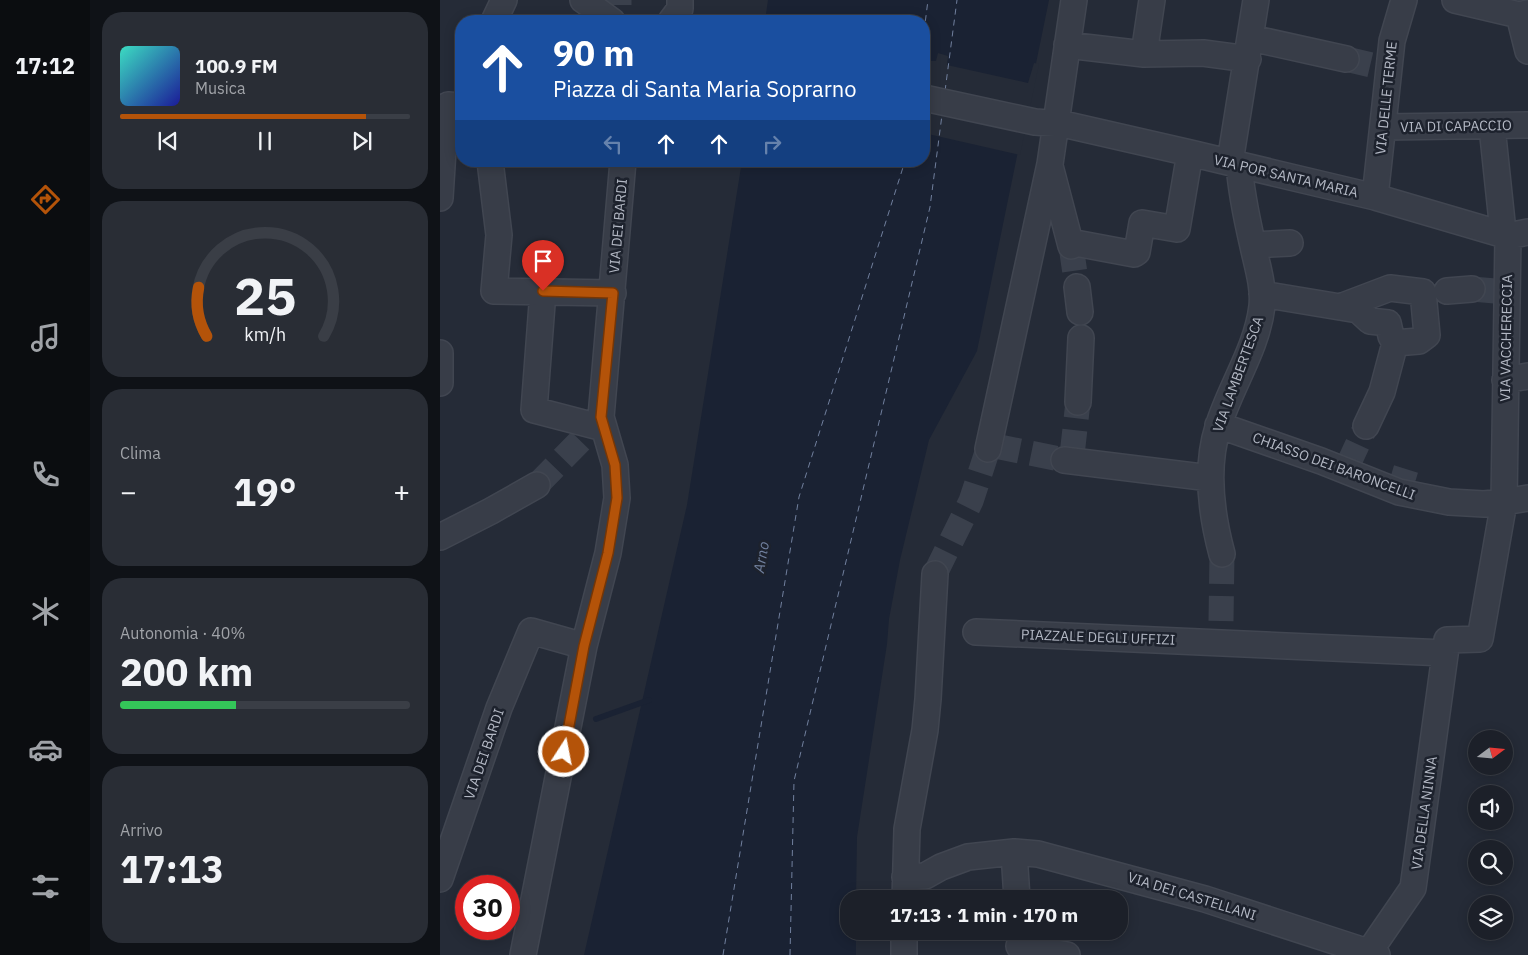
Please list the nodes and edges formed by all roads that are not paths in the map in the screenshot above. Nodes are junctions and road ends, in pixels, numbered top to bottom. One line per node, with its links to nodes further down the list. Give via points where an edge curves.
1 (504, 0): 9 (street)
2 (582, 0): 10 (street)
3 (680, 0): 11 (street)
4 (1074, 0): 13 (street)
5 (1152, 0): 15 (street)
6 (1256, 0): 14 (street, VIA LAMBERTESCA)
7 (1404, 0): 19 (street, VIA DELLE TERME, via 1386,68)
8 (1460, 0): 12 (street)
9 (497, 15)
10 (615, 15)
11 (676, 15)
12 (1524, 28)
13 (1067, 45): 15 (street); 20 (street)
14 (1250, 48): 15 (street); 16 (street); 24 (street, VIA LAMBERTESCA)
15 (1144, 54)
16 (1346, 59)
17 (930, 99): 20 (street, VIA POR SANTA MARIA)
18 (455, 106): 29 (street, via 445,118)
19 (1382, 118): 22 (street, VIA DI CAPACCIO); 28 (street, VIA DELLE TERME)
20 (1044, 122): 23 (street, VIA POR SANTA MARIA); 25 (street)
21 (1528, 125): 22 (street, VIA DI CAPACCIO)
22 (1492, 127): 30 (street, VIA VACCHERECCIA)
23 (1190, 153): 24 (street, VIA POR SANTA MARIA); 25 (street, via 1177,229 1142,223 1134,254 1073,244)
24 (1234, 163): 28 (street, VIA POR SANTA MARIA); 32 (street, VIA LAMBERTESCA)
25 (1050, 164): 50 (street)
26 (491, 167): 35 (street, via 499,235 494,291)
27 (624, 167): 37 (street, VIA DEI BARDI)
28 (1375, 197): 30 (street, VIA POR SANTA MARIA)
29 (440, 198)
30 (1513, 230): 34 (street, VIA VACCHERECCIA)
31 (1290, 243): 32 (street)
32 (1253, 245): 38 (street, VIA LAMBERTESCA)
33 (1077, 287): 40 (street)
34 (1491, 290): 36 (street); 44 (street, VIA VACCHERECCIA)
35 (543, 291): 37 (street); 48 (street, via 534,410)
36 (1447, 291)
37 (613, 293): 48 (street, VIA DEI BARDI)
38 (1262, 294): 39 (street); 47 (street, VIA LAMBERTESCA, via 1253,338)
39 (1340, 307): 42 (street, via 1358,310 1370,321 1388,323); 42 (street, via 1390,288 1423,292 1427,335 1419,341)
40 (1080, 312)
41 (1081, 338): 46 (street)
42 (1395, 343): 49 (street, via 1382,392)
43 (440, 353): 45 (street)
44 (1516, 378): 55 (street, VIA VACCHERECCIA)
45 (440, 383)
46 (1078, 402)
47 (1218, 425): 52 (street, VIA LAMBERTESCA, via 1212,446); 55 (street, CHIASSO DEI BARONCELLI, via 1347,469 1399,492 1449,502)
48 (594, 426): 60 (street, via 615,465 618,490 614,522)
49 (1366, 426)
50 (991, 446)
51 (1069, 459): 52 (street)
52 (1210, 478): 57 (street, VIA LAMBERTESCA, via 1214,521)
53 (537, 485): 56 (street)
54 (1528, 498): 55 (street, CHIASSO DEI BARONCELLI)
55 (1492, 503): 61 (street, VIA VACCHERECCIA, via 1480,640)
56 (440, 537)
57 (1222, 554)
58 (935, 574): 64 (street, via 928,699 907,829)
59 (976, 632): 61 (street, PIAZZALE DEGLI UFFIZI, via 1221,632)
60 (584, 646): 63 (street, VIA DEI BARDI, via 531,631 500,708); 68 (street)
61 (1451, 652): 67 (street, VIA DELLA NINNA, via 1413,888)
62 (1014, 852): 64 (street, VIA DEI CASTELLANI, via 968,857 941,867); 65 (street); 67 (street, VIA DEI CASTELLANI, via 1038,854 1110,871 1205,898)
63 (440, 879)
64 (905, 888)
65 (1016, 890)
66 (1019, 944): 69 (street)
67 (1371, 954)
68 (523, 955)
69 (1067, 955)

